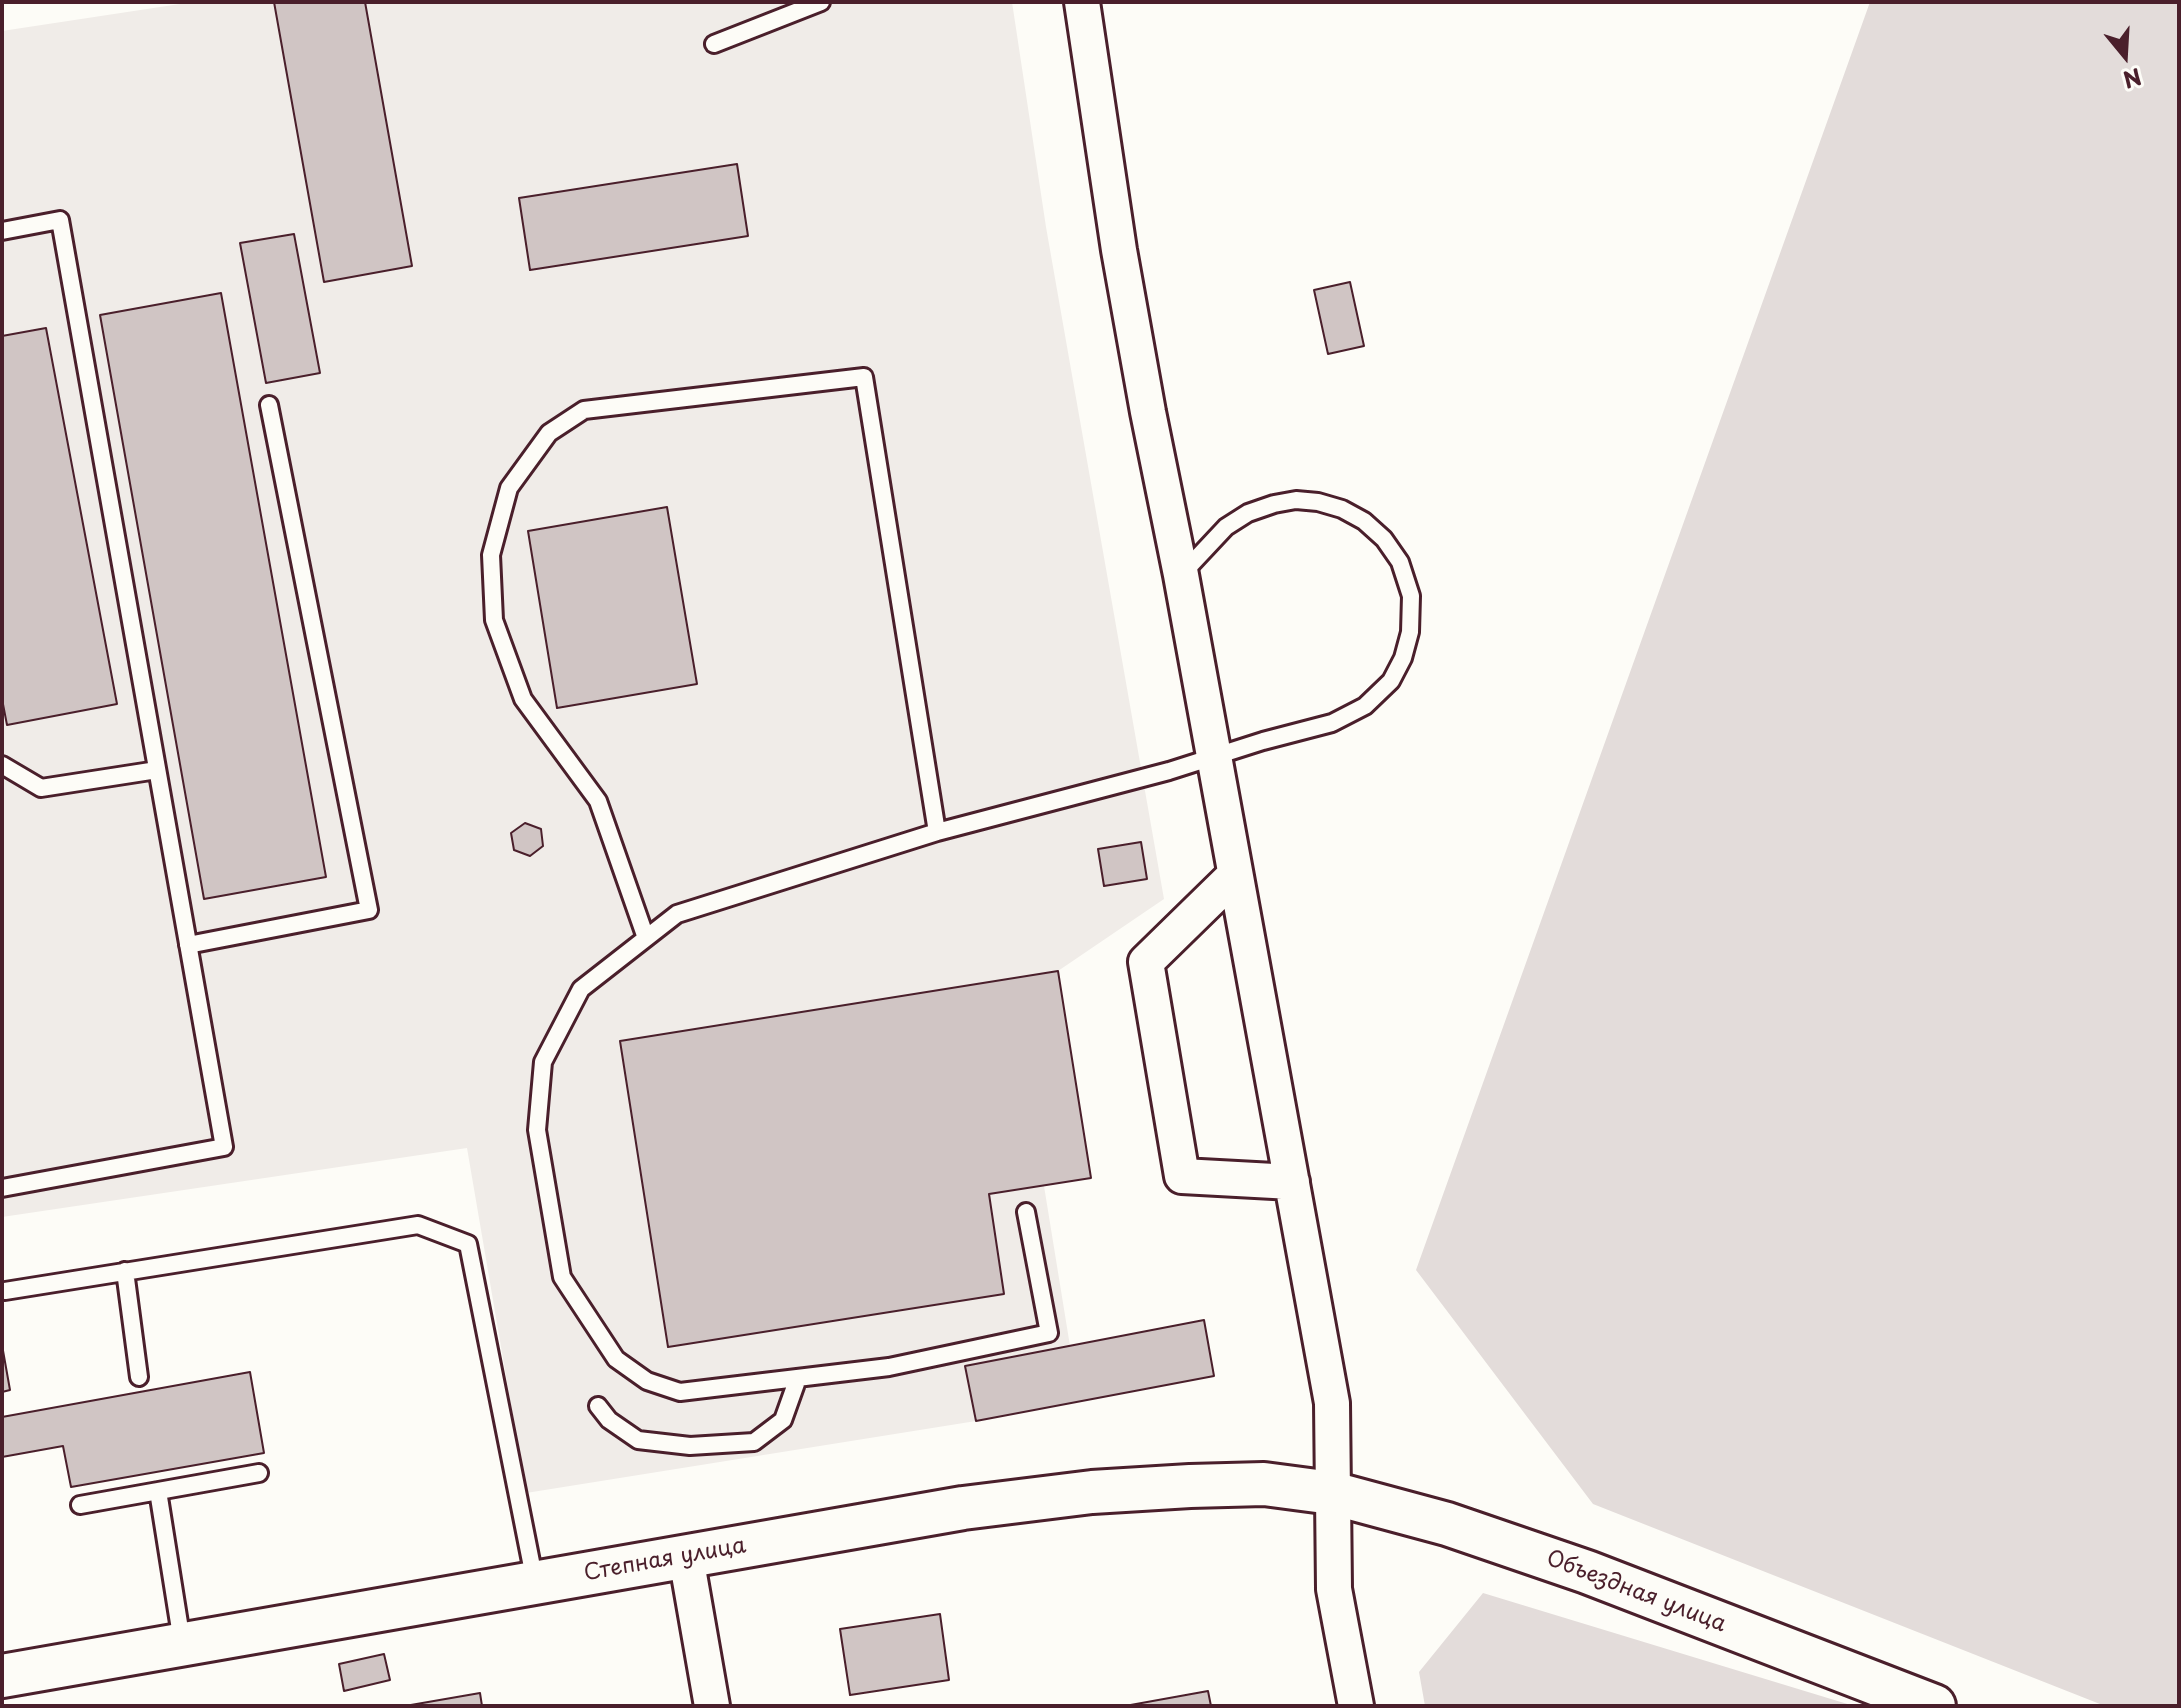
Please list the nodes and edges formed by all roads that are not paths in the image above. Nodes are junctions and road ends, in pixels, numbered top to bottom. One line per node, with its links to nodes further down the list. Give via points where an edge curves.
1 (821, 2): 3 (lane)
2 (1082, 2): 6 (street, via 1119,250)
3 (714, 44)
4 (2, 231): 9 (lane, via 60,220)
5 (269, 405): 13 (lane, via 369,910)
6 (1181, 575): 7 (street); 7 (lane, via 1226,527 1248,513 1296,500 1318,502 1364,521 1384,539 1400,562 1411,596 1403,658 1391,681 1365,706 1332,723)
7 (1213, 758): 10 (lane); 11 (street)
8 (2, 765): 9 (lane, via 41,788)
9 (157, 770): 13 (lane)
10 (937, 832): 12 (lane, via 677,914); 12 (lane, via 864,377 584,410 549,433 509,488 491,555 494,620 523,699 598,801)
11 (1235, 875): 14 (street); 14 (street, via 1146,962 1182,1176)
12 (646, 938): 20 (lane, via 581,989 543,1062 537,1130 562,1277 616,1359 647,1381 680,1392)
13 (188, 945): 15 (lane, via 224,1147)
14 (1292, 1182): 24 (street, via 1332,1403)
15 (2, 1188)
16 (1026, 1212): 20 (lane, via 1049,1333 889,1367)
17 (125, 1271): 18 (lane); 19 (lane); 27 (lane, via 418,1225 468,1244)
18 (5, 1291)
19 (139, 1377)
20 (798, 1378): 21 (lane, via 783,1420 754,1442 690,1446 638,1440)
21 (598, 1406)
22 (259, 1473): 23 (lane)
23 (158, 1491): 25 (lane); 28 (lane)
24 (1332, 1493): 26 (street, Степная улица, via 1264,1484 1092,1492 963,1508); 31 (street, via 1334,1589); 32 (street, Объездная улица, via 1447,1524 1587,1572)
25 (80, 1505)
26 (686, 1557): 27 (street, Степная улица); 30 (street)
27 (535, 1583): 28 (street, Степная улица)
28 (183, 1644): 29 (street, Степная улица)
29 (2, 1676)
30 (712, 1706)
31 (1356, 1706)
32 (1934, 1706)

